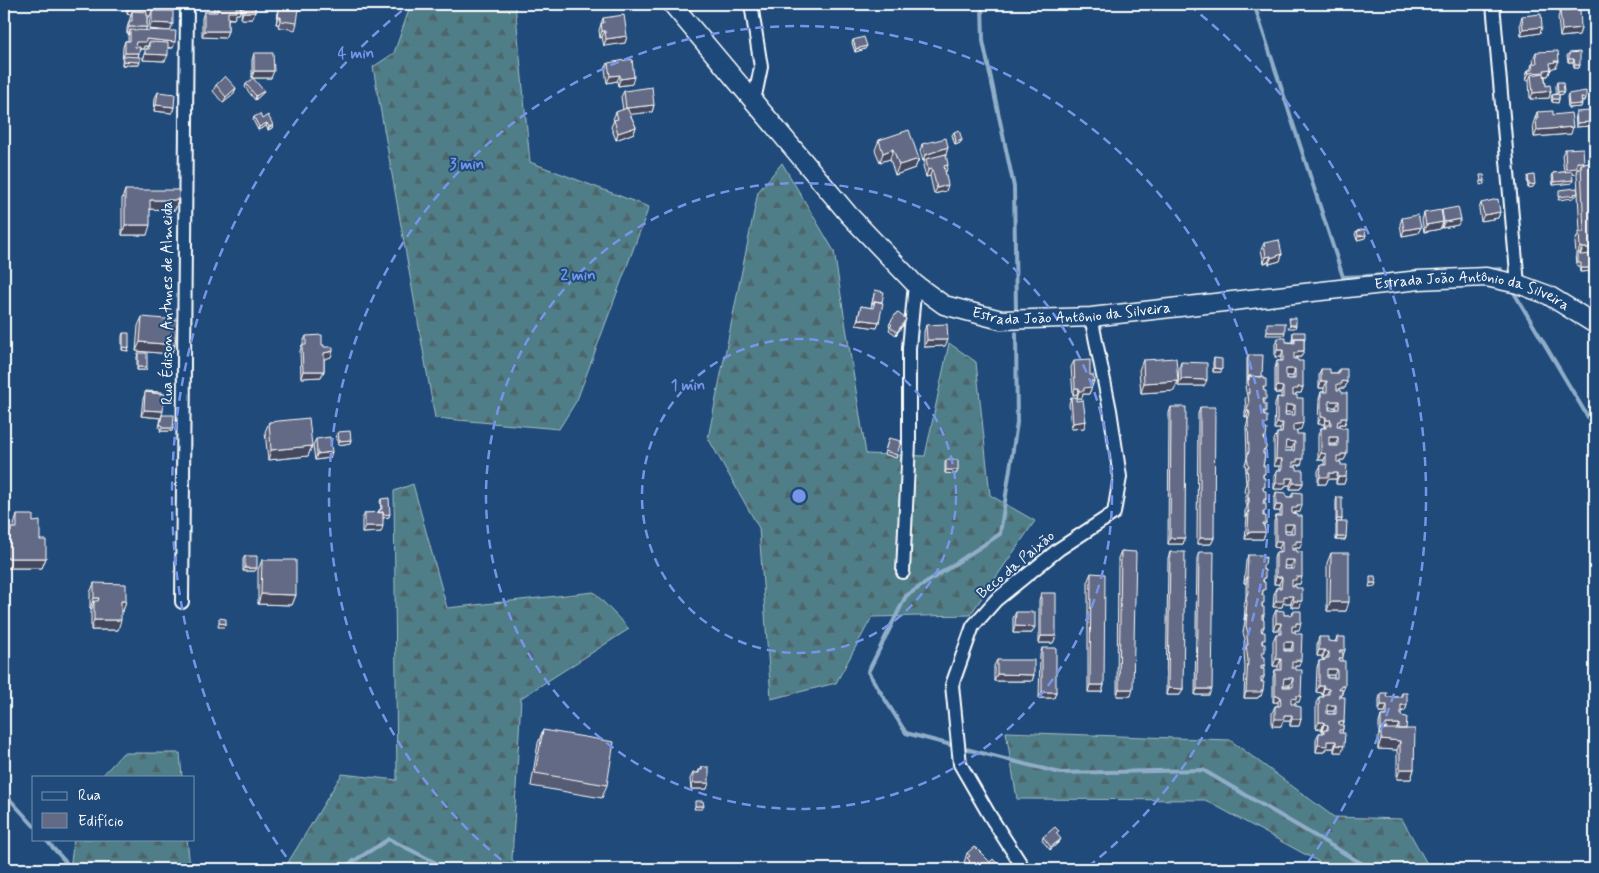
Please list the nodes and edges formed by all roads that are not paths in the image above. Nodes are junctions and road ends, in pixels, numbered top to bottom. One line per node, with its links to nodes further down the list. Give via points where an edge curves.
1 (187, 4): 11 (street, Rua Édison Antunes de Almeida)
2 (672, 4): 5 (main road, Estrada João Antônio da Silveira)
3 (751, 4): 5 (street, via 760,67)
4 (1494, 4): 7 (street)
5 (754, 101): 6 (main road, Estrada João Antônio da Silveira, via 849,215)
6 (915, 284): 8 (main road, Estrada João Antônio da Silveira, via 944,305 1001,320); 10 (street, via 909,348 909,443)
7 (1518, 284): 8 (main road, Estrada João Antônio da Silveira, via 1486,277 1419,280); 9 (main road, Estrada João Antônio da Silveira, via 1548,295)
8 (1091, 317): 12 (street, Beco da Paixão, via 1120,477 1114,512 1059,549 996,600 973,626 952,685 960,764)
9 (1595, 324)
10 (903, 572)
11 (182, 602)
12 (1024, 869)

